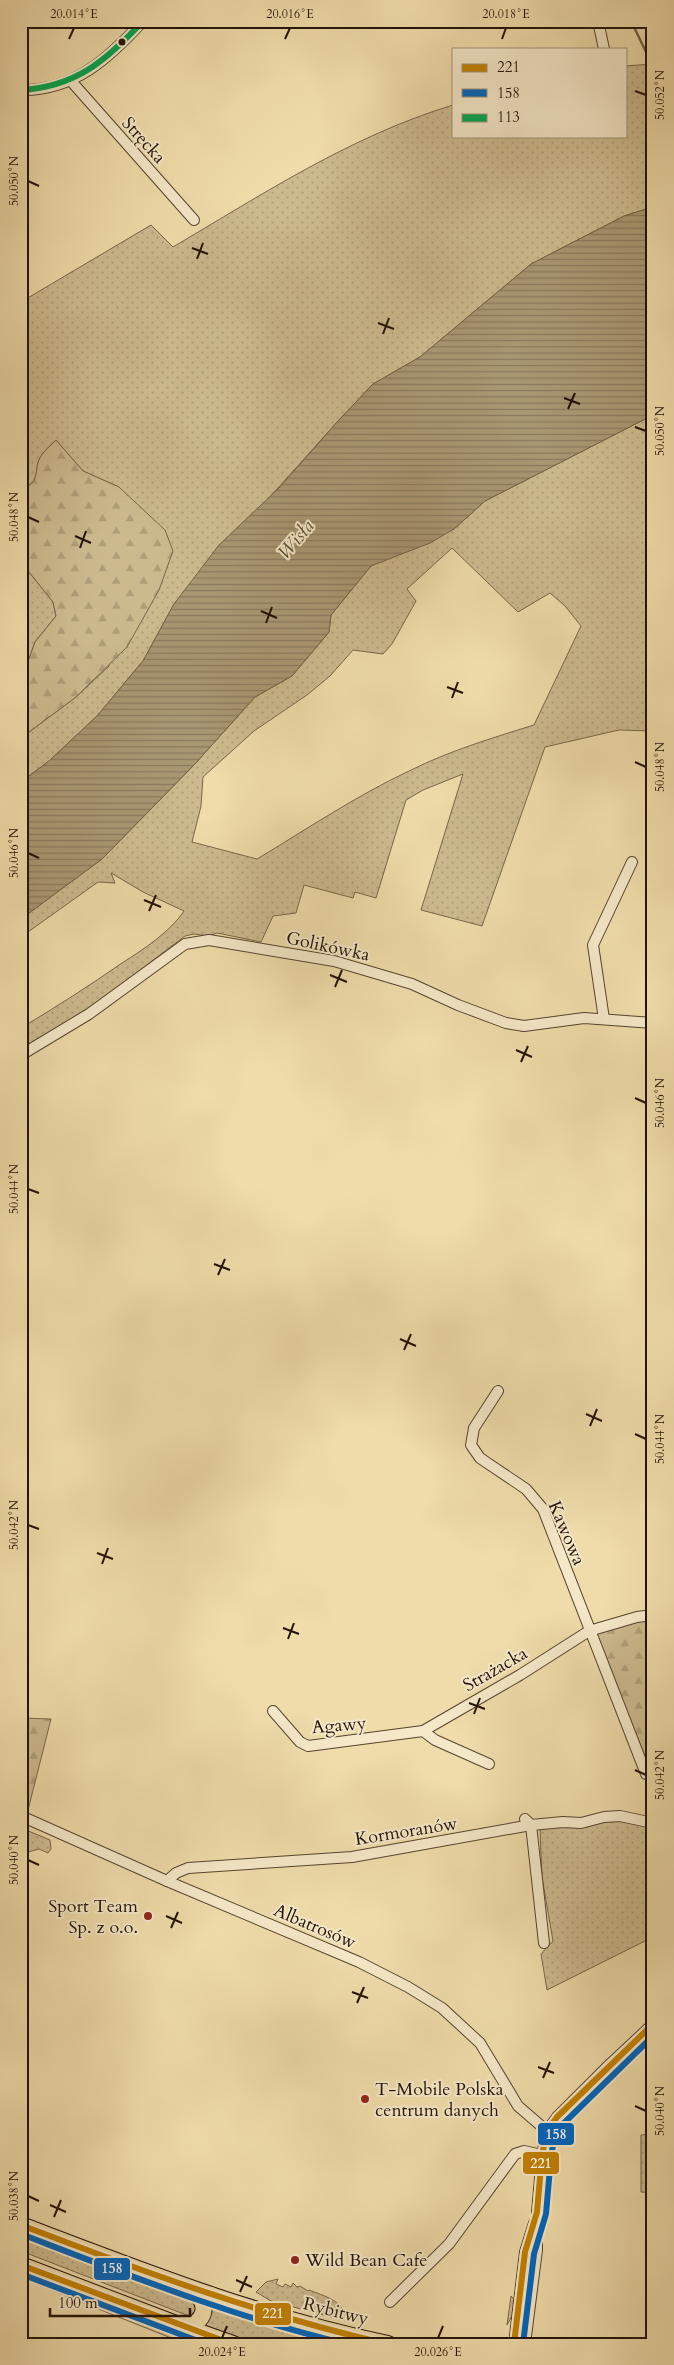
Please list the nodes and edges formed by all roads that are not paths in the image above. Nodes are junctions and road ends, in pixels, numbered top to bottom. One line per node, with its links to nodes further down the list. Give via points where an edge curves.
1 (142, 21): 4 (street, via 110,56)
2 (598, 21): 3 (street)
3 (604, 48)
4 (71, 81): 5 (street); 6 (street, Stręcka)
5 (21, 90)
6 (194, 220)
7 (632, 862): 8 (street, via 593,945)
8 (604, 1019): 9 (street, Golikówka); 10 (street, Golikówka, via 584,1018 524,1026 506,1023 412,984 334,961 203,940 185,944 90,1014)
9 (653, 1023)
10 (21, 1055)
11 (498, 1391): 13 (street, Kawowa, via 474,1428 471,1445 480,1458 526,1489 543,1509)
12 (653, 1615): 13 (street, Strażacka)
13 (589, 1631): 15 (street, Strażacka); 17 (street)
14 (273, 1711): 15 (street, Agawy, via 300,1742 308,1746)
15 (423, 1731): 16 (street, via 435,1740)
16 (489, 1764)
17 (646, 1774)
18 (21, 1816): 21 (street, Albatrosów)
19 (528, 1822): 20 (street, Kormoranów, via 581,1822 620,1816); 21 (street, Kormoranów, via 352,1857 188,1868 176,1872); 22 (street)
20 (653, 1823)
21 (167, 1881): 24 (street, Albatrosów, via 359,1962 431,2000 480,2044 518,2106)
22 (544, 1943)
23 (653, 2024): 24 (street, via 557,2117)
24 (547, 2131): 25 (street)
25 (542, 2155): 26 (street); 30 (street, Rybitwy, via 524,2151 516,2154 449,2244)
26 (537, 2212): 34 (street, via 525,2252); 35 (street, via 537,2250)
27 (21, 2225): 29 (main road, Rybitwy)
28 (21, 2264): 31 (main road)
29 (190, 2289): 31 (main road, via 202,2300 203,2316 192,2325); 33 (main road, Rybitwy, via 293,2321)
30 (390, 2302)
31 (176, 2324): 32 (main road)
32 (231, 2343)
33 (388, 2344)
34 (514, 2344)
35 (525, 2344)

